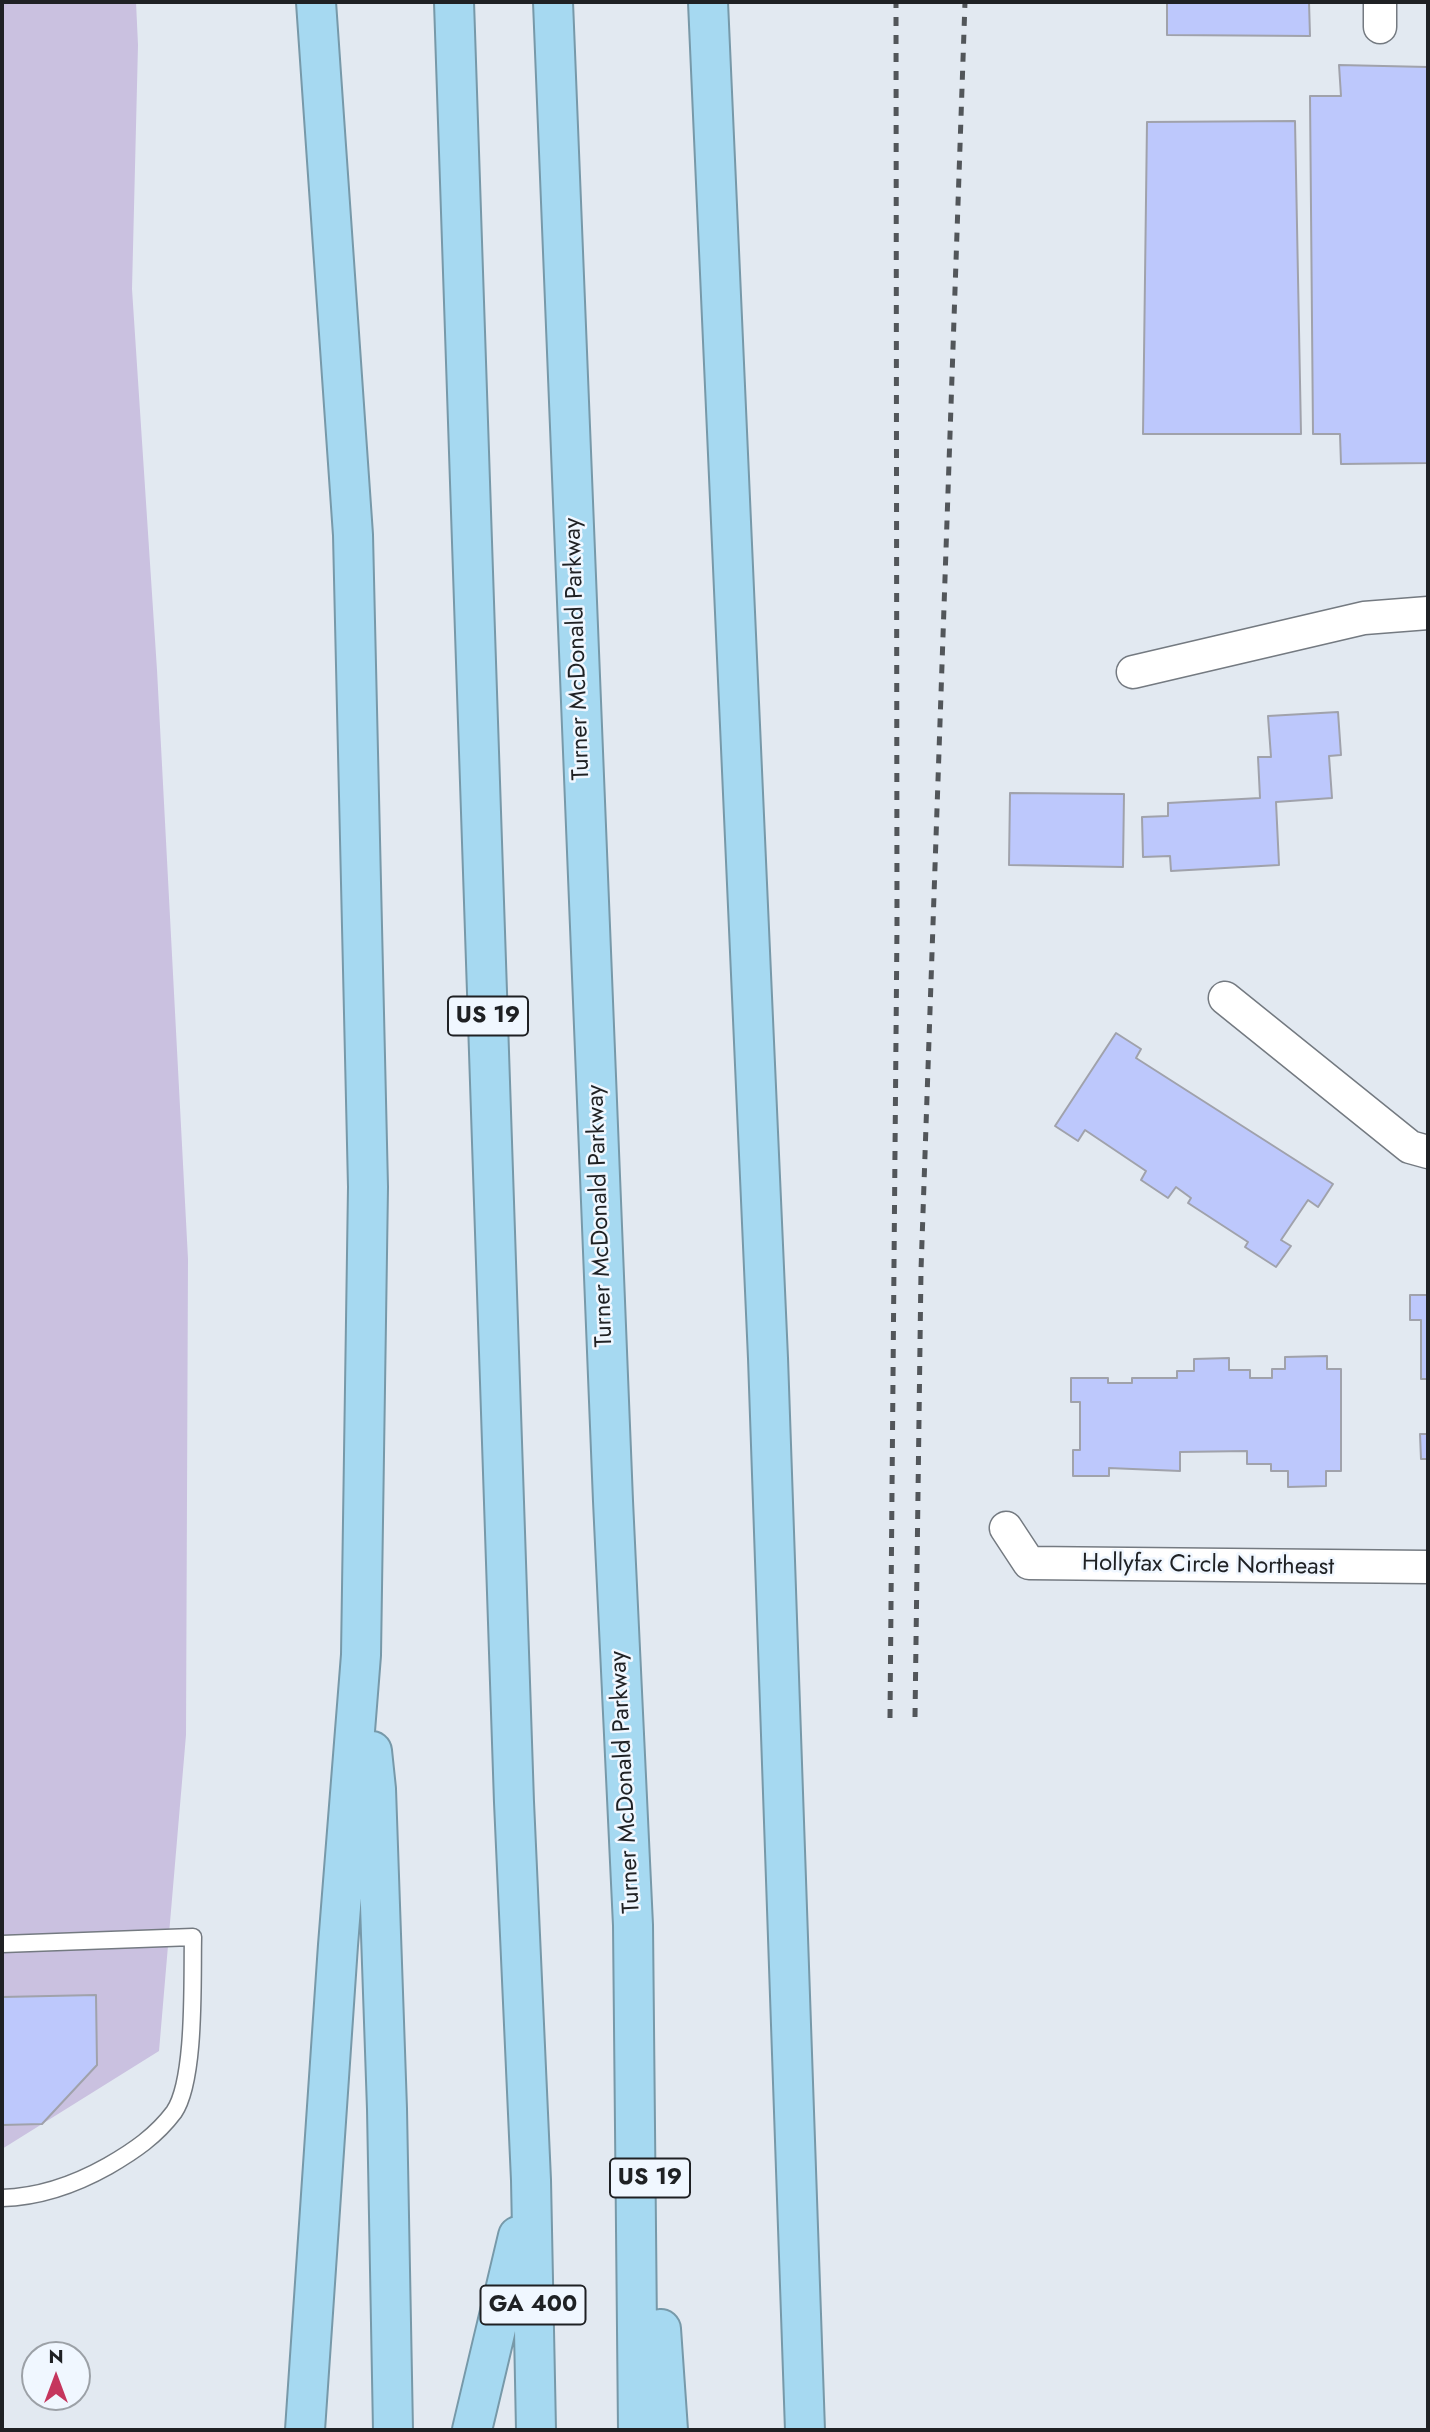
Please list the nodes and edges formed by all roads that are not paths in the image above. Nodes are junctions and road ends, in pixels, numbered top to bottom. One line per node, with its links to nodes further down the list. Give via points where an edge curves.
1 (316, 2): 11 (highway, via 353,535 368,1187)
2 (454, 2): 14 (highway, US 19, via 513,1788)
3 (553, 2): 12 (highway, Turner McDonald Parkway / US 19)
4 (708, 2): 22 (highway, via 768,1358)
5 (1428, 612): 6 (street, via 1364,618)
6 (1133, 673)
7 (1225, 998): 8 (street, via 1410,1147)
8 (1428, 1152)
9 (1006, 1528): 10 (street, Hollyfax Circle Northeast, via 1029,1563)
10 (1428, 1567)
11 (361, 1655): 16 (highway); 17 (highway, via 376,1790)
12 (633, 1925): 20 (highway, Turner McDonald Parkway); 21 (highway, US 19)
13 (2, 1944): 15 (lane, via 194,1937 188,2070 175,2110 142,2147 86,2178 24,2198)
14 (531, 2180): 18 (highway); 19 (highway, GA 400)
15 (2, 2198)
16 (305, 2430)
17 (393, 2430)
18 (472, 2430)
19 (536, 2430)
20 (638, 2430)
21 (668, 2430)
22 (805, 2430)

